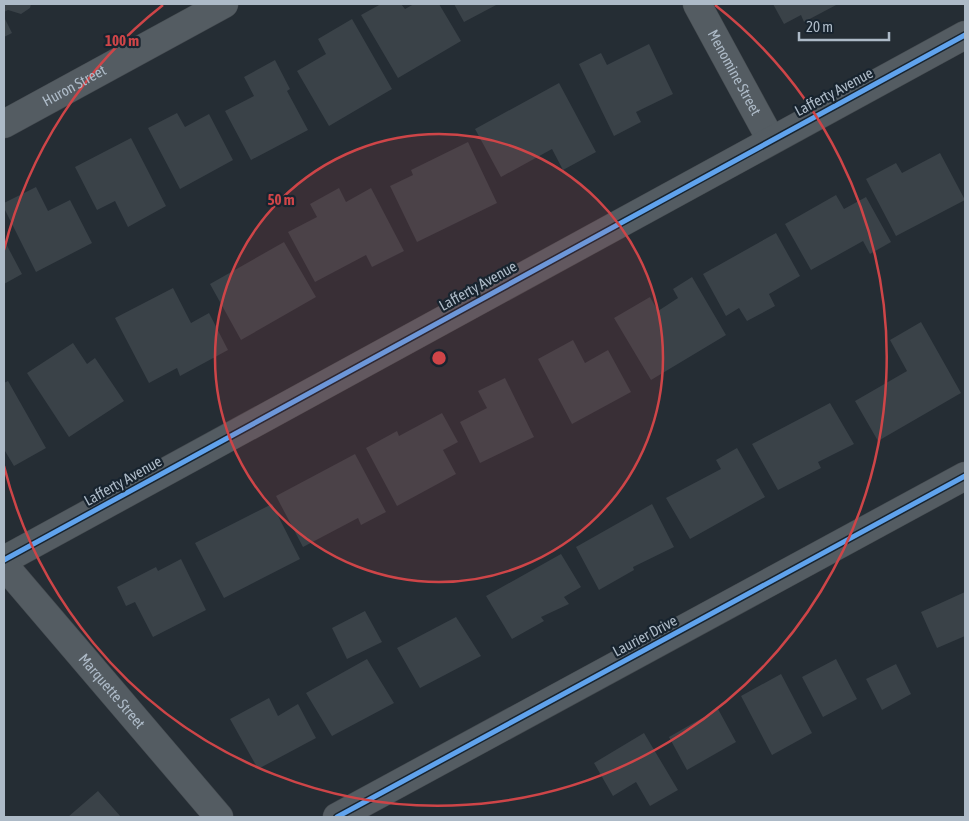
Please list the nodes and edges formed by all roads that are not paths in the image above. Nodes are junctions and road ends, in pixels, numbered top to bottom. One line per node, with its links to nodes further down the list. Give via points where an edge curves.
1 (224, 4): 4 (street, Huron Street)
2 (697, 4): 5 (street, Menomine Street)
3 (965, 35): 5 (street, Lafferty Avenue)
4 (4, 124)
5 (771, 140): 7 (street, Lafferty Avenue)
6 (965, 476): 10 (street, Laurier Drive)
7 (4, 560)
8 (4, 565): 9 (street, Marquette Street)
9 (219, 817)
10 (336, 817)

